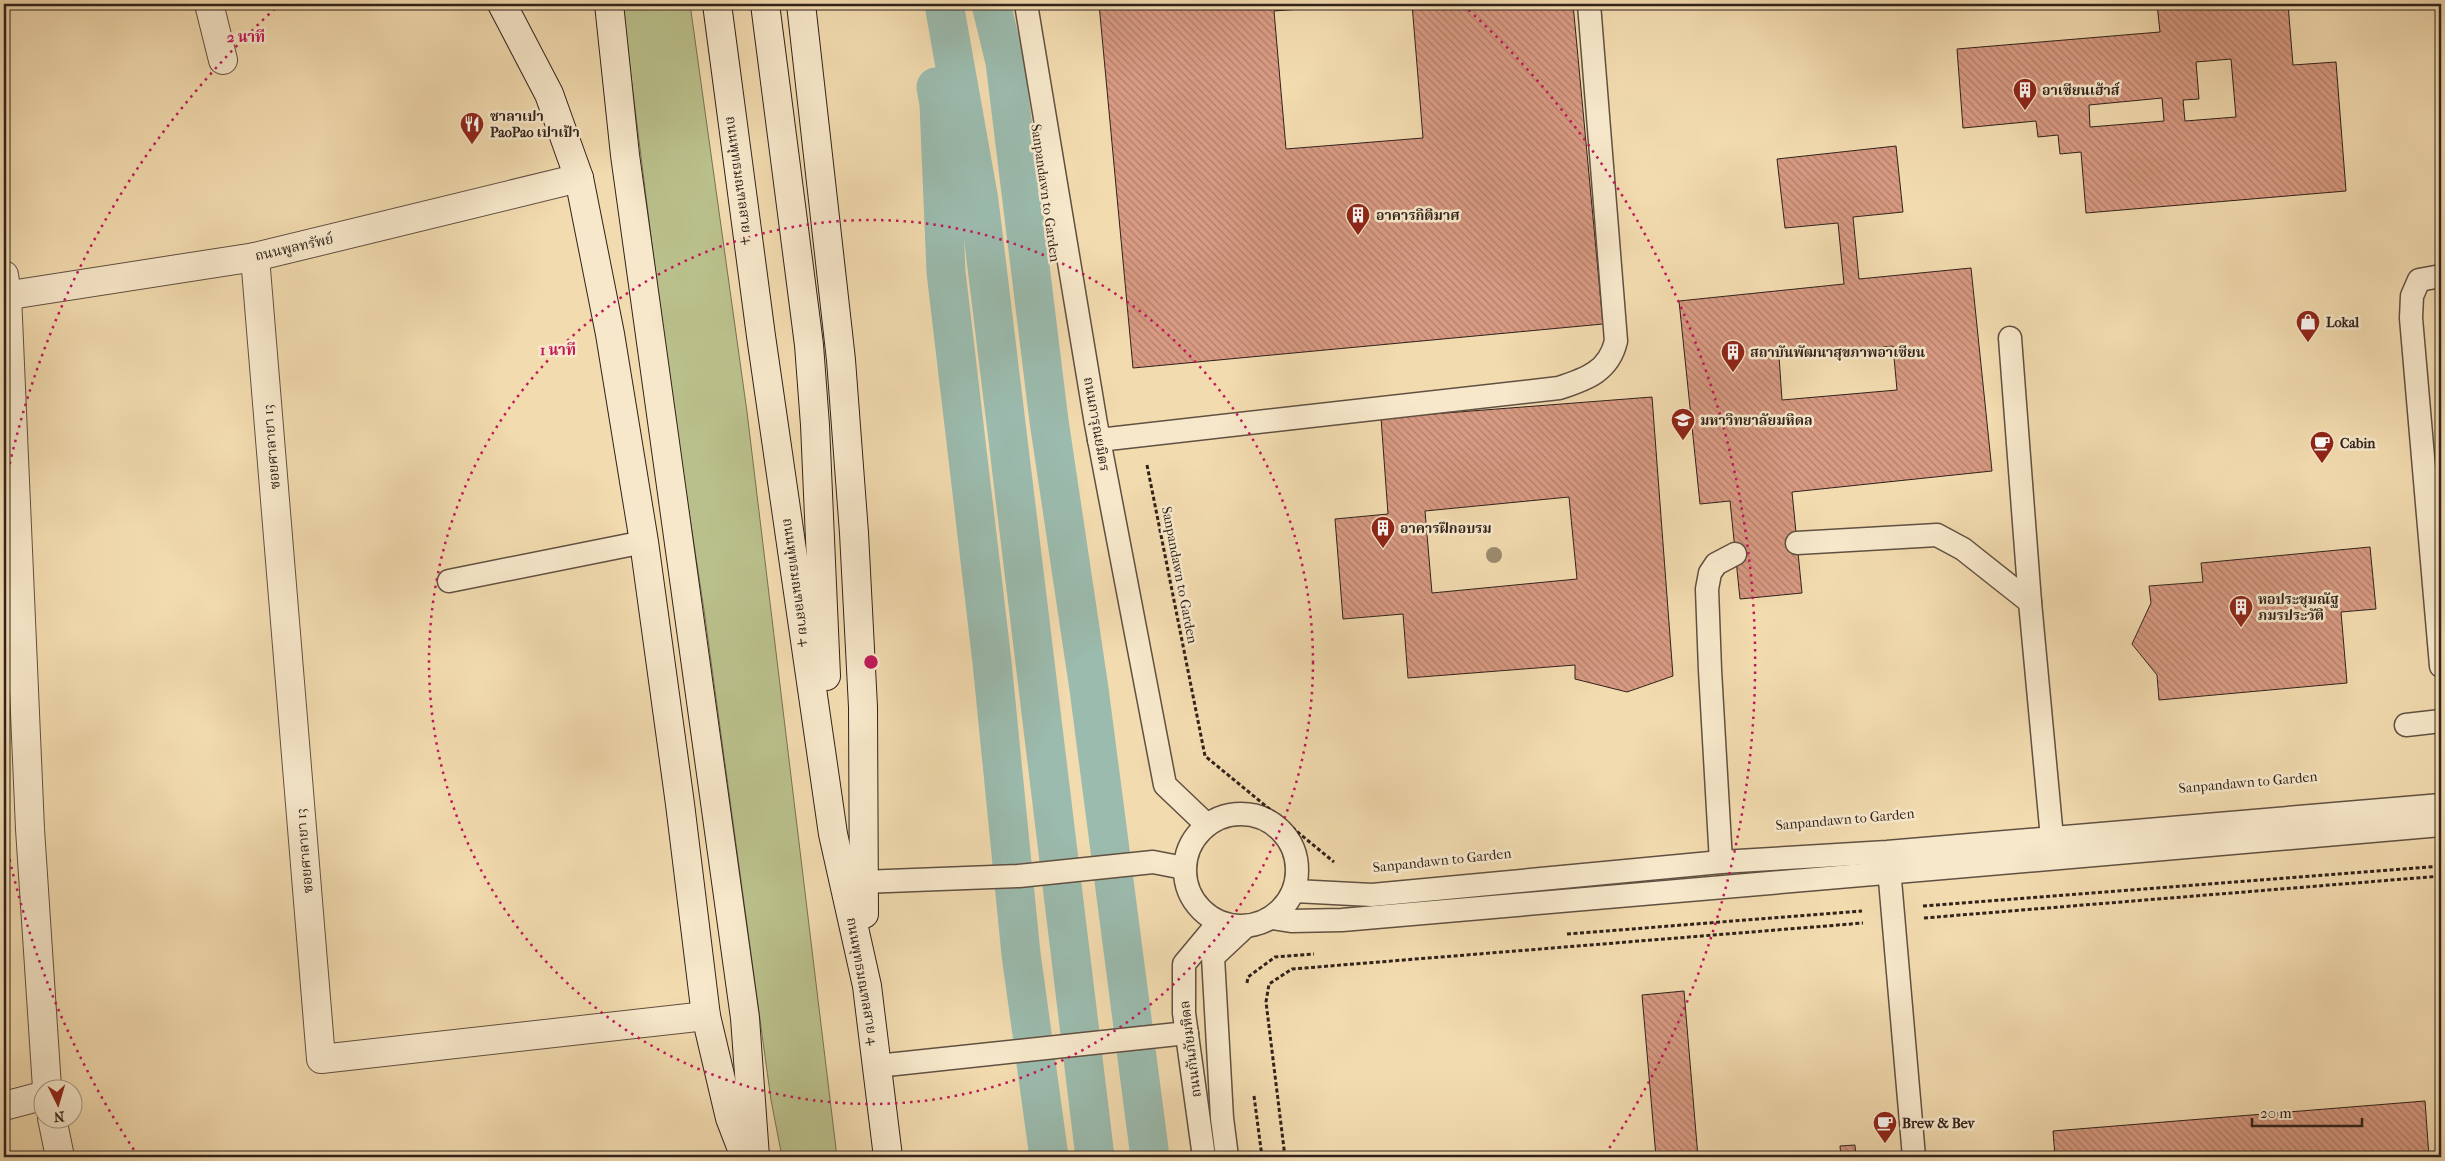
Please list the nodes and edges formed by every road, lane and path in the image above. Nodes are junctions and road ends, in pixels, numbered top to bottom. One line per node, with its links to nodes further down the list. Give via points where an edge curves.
1 (209, 4): 9 (main road)
2 (608, 4): 56 (main road, via 626,164 745,1018)
3 (717, 4): 28 (main road, ถนนพุทธมณฑลสาย 4, via 761,336)
4 (765, 4): 28 (main road, via 809,345)
5 (801, 4): 35 (main road, via 841,360 854,533 863,708)
6 (1026, 4): 16 (lane, ถนนการุณยมิตร)
7 (1589, 4): 15 (lane, via 1616,341 1612,356 1602,368 1583,380 1560,388)
8 (506, 8): 10 (main road, via 549,94)
9 (223, 60)
10 (579, 178): 11 (main road, ถนนพูลทรัพย์); 17 (main road, via 610,334)
11 (255, 257): 13 (main road, ถนนพูลทรัพย์); 46 (main road, ซอยศาลายา 13, via 321,1059)
12 (2441, 276): 22 (lane, via 2419,280 2412,296 2411,318)
13 (5, 289): 49 (main road, via 30,830)
14 (2010, 338): 21 (lane)
15 (1141, 436): 16 (lane); 34 (path, Sanpandawn to Garden, via 1205,756)
16 (1099, 440): 26 (lane, ถนนการุณยมิตร, via 1165,785)
17 (644, 542): 20 (lane); 46 (main road)
18 (1797, 543): 21 (lane, via 1938,535 1963,549)
19 (1735, 554): 30 (lane, via 1716,564 1710,573 1707,589)
20 (449, 581)
21 (2030, 602): 29 (lane)
22 (2441, 666)
23 (2441, 721): 24 (lane)
24 (2406, 725)
25 (2441, 805): 29 (lane)
26 (1207, 825): 33 (lane, via 1193,839); 36 (lane, via 1223,816 1241,814 1259,816 1276,825 1288,838 1296,855 1298,873)
27 (2441, 825): 31 (lane)
28 (834, 834): 44 (main road, ถนนพุทธมณฑลสาย 4)
29 (2052, 838): 31 (lane)
30 (1721, 862): 31 (lane); 36 (lane, via 1372,895)
31 (1888, 862): 37 (lane); 38 (lane, via 1342,920)
32 (2441, 866): 37 (path)
33 (1184, 868): 35 (lane, via 1153,862 1019,876); 39 (lane, via 1190,896 1202,912)
34 (1342, 868)
35 (862, 882): 44 (main road)
36 (1295, 890): 38 (lane, via 1286,906)
37 (1892, 909): 41 (path); 62 (lane)
38 (1272, 918): 40 (lane)
39 (1219, 922): 40 (lane); 47 (lane, ถนนกันภัยมหิดล, via 1184,964)
40 (1246, 926): 59 (lane, ถนนกันภัยมหิดล, via 1213,957)
41 (1562, 934)
42 (1324, 953): 45 (path, via 1275,957 1248,977)
43 (1292, 969): 61 (path, via 1269,984 1266,1002)
44 (866, 986): 48 (main road, ถนนพุทธมณฑลสาย 4)
45 (1247, 986)
46 (706, 1016): 55 (main road, via 730,1118)
47 (1187, 1032): 48 (lane); 58 (lane, ถนนกันภัยมหิดล)
48 (877, 1066): 57 (main road, ถนนพุทธมณฑลสาย 4)
49 (46, 1078)
50 (1253, 1089): 60 (path)
51 (32, 1099): 52 (main road)
52 (4, 1106)
53 (54, 1128): 54 (main road)
54 (60, 1157)
55 (745, 1157)
56 (756, 1157)
57 (888, 1157)
58 (1204, 1157)
59 (1227, 1157)
60 (1262, 1157)
61 (1285, 1157)
62 (1914, 1157)

